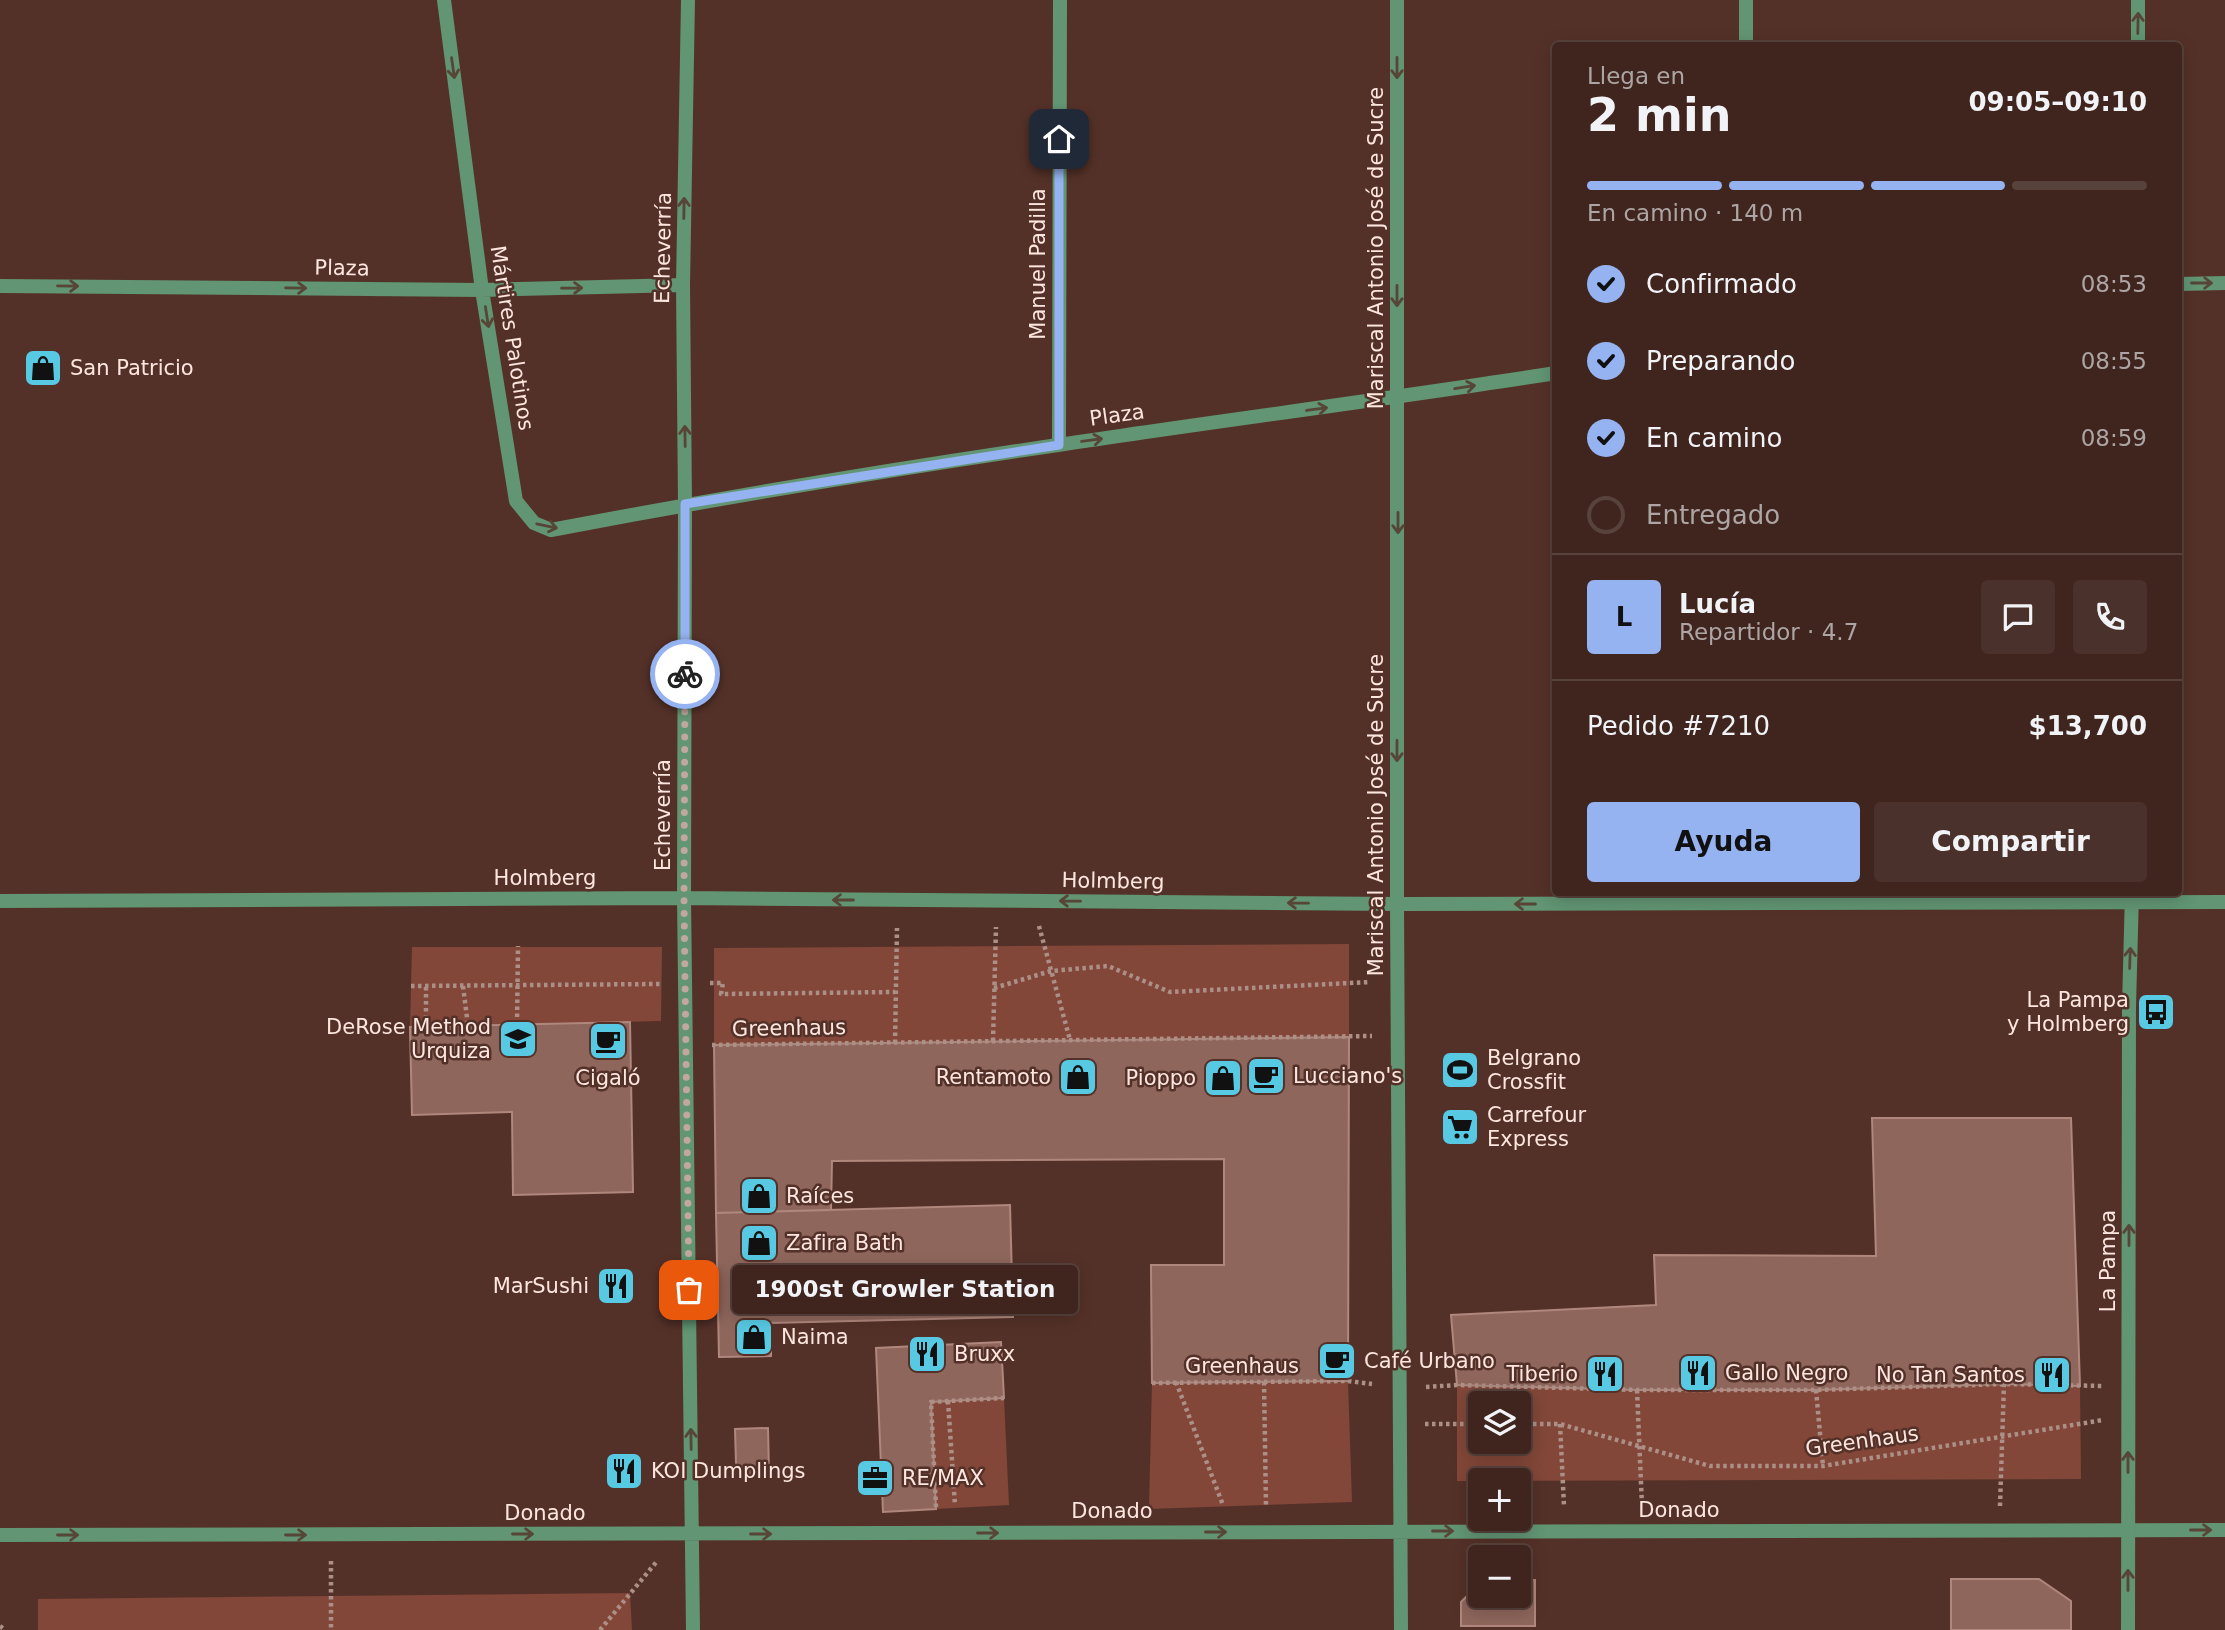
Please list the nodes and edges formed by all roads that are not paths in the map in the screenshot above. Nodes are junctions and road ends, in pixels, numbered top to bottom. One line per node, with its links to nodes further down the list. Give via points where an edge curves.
1 (444, 0): 13 (street, Mártires Palotinos, one-way to 13)
2 (688, 0): 11 (street, Echeverría, one-way to 2)
3 (1060, 0): 16 (street, Manuel Padilla)
4 (1397, 0): 15 (street, Mariscal Antonio José de Sucre, one-way to 15)
5 (1746, 0): 7 (street)
6 (2138, 0): 8 (street, one-way to 6)
7 (1746, 42)
8 (2138, 42)
9 (2225, 283): 10 (street, one-way to 9)
10 (2182, 284)
11 (682, 285): 13 (street, Plaza, one-way to 11); 17 (street, Echeverría, one-way to 11)
12 (0, 286): 13 (street, Plaza, one-way to 13)
13 (482, 290): 17 (street, Mártires Palotinos, one-way to 17, via 516,501 534,523 551,530)
14 (1552, 374): 15 (street, Plaza, one-way to 14)
15 (1398, 398): 16 (street, Plaza, one-way to 15); 22 (street, Mariscal Antonio José de Sucre, one-way to 22)
16 (1059, 445): 17 (street, Plaza)
17 (685, 504): 19 (street, Echeverría)
18 (2132, 896): 21 (street, Holmberg); 22 (street, Holmberg, one-way to 22); 25 (street, La Pampa, one-way to 18)
19 (684, 898): 20 (street, Holmberg); 22 (street, Holmberg, one-way to 19); 26 (street, Echeverría, one-way to 19)
20 (0, 901)
21 (2225, 902)
22 (1397, 904): 24 (street, Mariscal Antonio José de Sucre)
23 (2225, 1530): 25 (street, Donado, one-way to 23)
24 (1400, 1531): 25 (street, Donado, one-way to 25); 26 (street, Donado, one-way to 24); 29 (street, Mariscal Antonio José de Sucre)
25 (2129, 1531): 30 (street, La Pampa, one-way to 25)
26 (686, 1534): 27 (street, Donado, one-way to 26); 28 (street, Echeverría)
27 (0, 1535)
28 (692, 1630)
29 (1401, 1630)
30 (2128, 1630)

